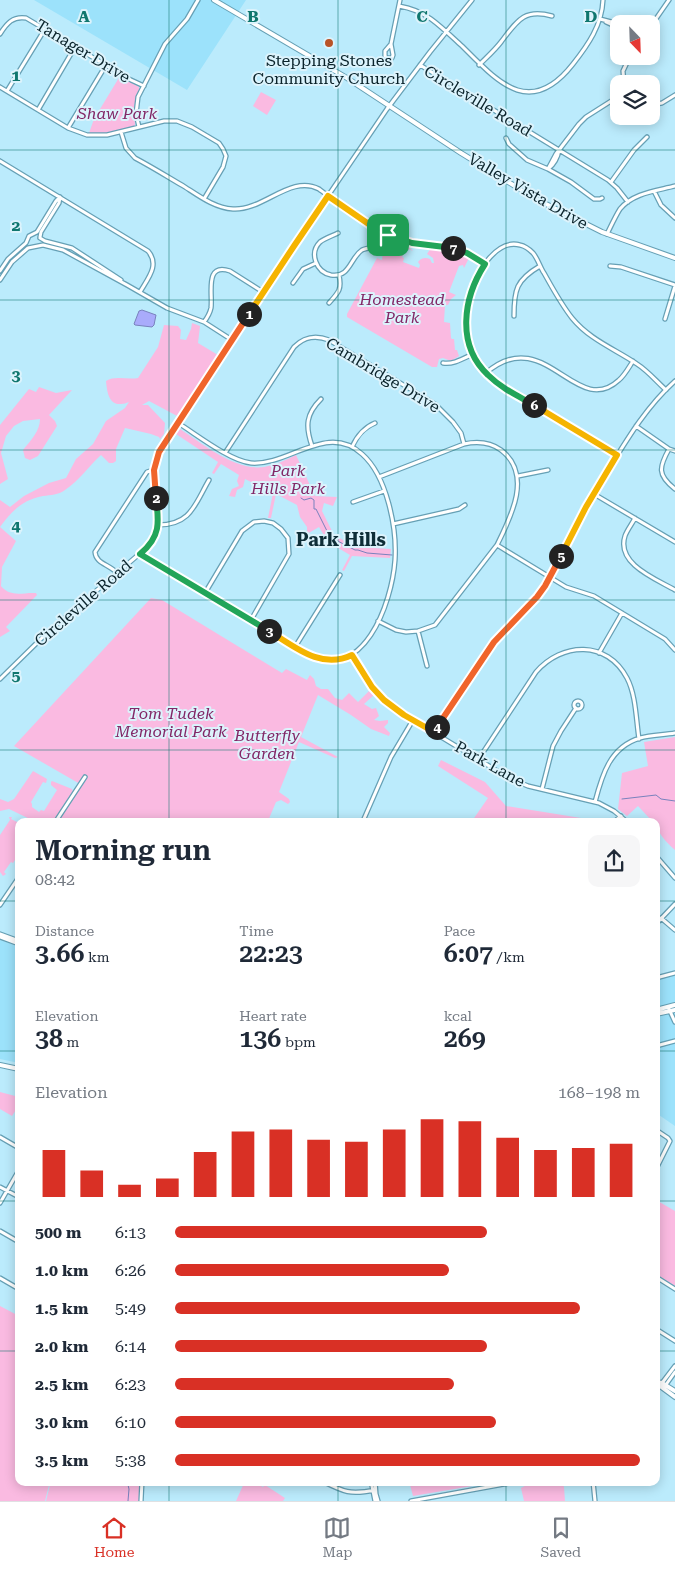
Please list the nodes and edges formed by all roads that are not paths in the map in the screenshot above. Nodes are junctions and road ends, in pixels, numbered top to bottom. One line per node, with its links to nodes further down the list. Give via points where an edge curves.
1 (198, 0): 20 (street, via 187,19 165,44)
2 (214, 0): 26 (main road, Valley Vista Drive)
3 (400, 0): 7 (street)
4 (472, 0): 13 (street)
5 (603, 0): 10 (street)
6 (669, 0): 8 (street)
7 (399, 6): 13 (street, via 424,14); 15 (street)
8 (659, 15)
9 (552, 16): 18 (street, via 539,13 518,20)
10 (600, 20): 11 (street); 18 (street, via 571,67 540,91 510,88)
11 (610, 24)
12 (45, 29): 14 (street, Tanager Drive, via 19,18 8,22); 16 (street, Tanager Drive); 22 (street)
13 (446, 32): 17 (street); 18 (street)
14 (0, 34)
15 (391, 44)
16 (75, 47): 19 (street, Tanager Drive); 27 (street)
17 (420, 64): 26 (street, Circleville Road); 33 (street, Circleville Road)
18 (479, 64)
19 (106, 65): 20 (street, Tanager Drive); 29 (street)
20 (144, 86): 28 (street, via 136,109)
21 (0, 87): 22 (street)
22 (7, 91): 27 (street)
23 (675, 95): 25 (street)
24 (610, 102): 33 (street, via 586,117)
25 (660, 103)
26 (390, 106): 39 (street, Circleville Road); 47 (main road, Valley Vista Drive, via 510,184)
27 (38, 110): 29 (street)
28 (139, 127): 30 (street); 42 (street, via 164,121 182,123 222,146 225,164)
29 (68, 128): 30 (street, via 92,136)
30 (121, 132): 42 (street, via 126,148 135,158)
31 (647, 137): 36 (street)
32 (506, 138): 35 (street, via 524,158)
33 (559, 150): 35 (street); 36 (street, Circleville Road)
34 (0, 161): 40 (street)
35 (548, 169): 41 (street, via 594,199)
36 (611, 182): 43 (street, Circleville Road)
37 (675, 186): 38 (street)
38 (654, 191): 43 (street); 44 (street, via 661,205)
39 (328, 196): 42 (street, via 306,185 246,208 227,209); 48 (street); 65 (street, Circleville Road)
40 (60, 197): 46 (street); 49 (street); 64 (street, via 146,248 154,262)
41 (602, 198)
42 (204, 199)
43 (628, 202): 47 (street)
44 (675, 218)
45 (338, 233): 54 (street, via 318,245)
46 (34, 234): 49 (street); 50 (street)
47 (607, 234): 53 (main road, Valley Vista Drive)
48 (388, 235): 55 (street, via 412,243 459,250); 59 (street, via 381,246 360,252 347,270)
49 (40, 238): 51 (street); 62 (street, via 72,248)
50 (27, 241): 52 (street); 58 (street)
51 (38, 246): 52 (street); 62 (street, via 68,252)
52 (32, 247): 60 (street, via 16,258)
53 (675, 258)
54 (316, 263): 59 (street, via 326,274); 61 (street, via 303,269)
55 (485, 264): 56 (street, via 502,247 517,244 532,252); 71 (street, via 470,295 466,316 466,333)
56 (540, 266): 67 (street, via 526,275 517,287); 72 (street, via 573,319 598,342)
57 (610, 266): 63 (street)
58 (0, 271)
59 (339, 275): 66 (street, via 340,289)
60 (0, 280)
61 (293, 283)
62 (127, 284): 64 (street)
63 (675, 286): 68 (street)
64 (140, 292): 69 (street, via 167,308)
65 (263, 292): 69 (street, via 230,271 219,271 211,280 211,306); 70 (street, Circleville Road)
66 (329, 303)
67 (514, 316)
68 (666, 319)
69 (204, 322): 70 (street)
70 (232, 340): 78 (street, Circleville Road)
71 (472, 354): 73 (street, via 453,363); 74 (street)
72 (633, 361): 74 (street, via 617,382 599,390 583,387 528,358 507,359); 76 (street)
73 (443, 363)
74 (486, 373): 87 (street, via 505,388)
75 (675, 381): 76 (street)
76 (666, 390): 80 (street)
77 (321, 399): 82 (street, via 308,421)
78 (178, 423): 86 (street); 88 (street, Circleville Road, via 159,452)
79 (375, 423): 83 (street, via 359,434)
80 (636, 426): 84 (street); 87 (street)
81 (464, 444): 86 (street, Cambridge Drive, via 454,422 435,404 329,340 313,337 294,347); 90 (street, via 481,442 499,449 512,461); 91 (street)
82 (312, 446): 83 (street, via 335,442); 86 (street, via 257,463 240,461)
83 (352, 447): 91 (street, via 361,452)
84 (669, 449): 85 (street); 93 (street, via 661,469 664,478)
85 (675, 451)
86 (225, 453)
87 (617, 455): 95 (street)
88 (154, 470): 99 (street, Circleville Road); 104 (street, via 147,472 94,552 99,561)
89 (548, 470): 90 (street)
90 (518, 476): 102 (street, via 516,499)
91 (379, 477): 94 (street)
92 (209, 480): 99 (street, via 186,517 174,524)
93 (675, 489)
94 (384, 491): 96 (street); 100 (street)
95 (594, 494): 98 (street); 106 (street)
96 (353, 502)
97 (465, 505): 100 (street)
98 (635, 518): 101 (street); 107 (street, via 624,538 626,556 632,564)
99 (158, 524): 103 (street, Circleville Road, via 153,540)
100 (393, 524): 111 (street, via 394,567)
101 (675, 542)
102 (497, 546): 106 (street); 112 (street, via 438,622)
103 (140, 554): 104 (street, Circleville Road); 108 (street)
104 (117, 572): 118 (street, Circleville Road)
105 (340, 575): 113 (street)
106 (550, 577): 109 (street, via 566,587 594,596); 121 (street, via 537,597 494,642)
107 (675, 590)
108 (205, 593): 110 (street); 110 (street, via 242,531 249,525 264,521 273,523 288,538 289,554)
109 (622, 613): 114 (street, via 665,639); 115 (street)
110 (251, 620): 113 (street)
111 (378, 621): 112 (street, via 402,632); 116 (street, via 362,647)
112 (418, 631): 117 (street)
113 (295, 647): 116 (street, via 324,660 339,660)
114 (675, 650)
115 (598, 653): 123 (street, via 615,662 627,679); 124 (street, via 582,649 568,651 542,664)
116 (352, 655): 120 (street, Park Lane, via 376,691)
117 (427, 666)
118 (0, 679)
119 (576, 708): 126 (street, via 553,746)
120 (413, 720): 121 (street, Park Lane); 130 (street, via 391,757)
121 (434, 732): 124 (street, Park Lane)
122 (675, 733): 123 (street)
123 (639, 739): 127 (street, via 625,746 610,760)
124 (478, 760): 126 (street, Park Lane, via 509,778)
125 (85, 777): 129 (street)
126 (542, 789): 127 (street, Park Lane)
127 (595, 802): 128 (street, Park Lane)
128 (621, 816): 131 (street)
129 (58, 818)
130 (364, 818)
131 (619, 818)
132 (660, 861): 133 (street)
133 (675, 878)
134 (15, 883): 136 (street)
135 (675, 904): 137 (street)
136 (0, 905)
137 (661, 918): 138 (street)
138 (675, 930)
139 (0, 935): 140 (street)
140 (15, 941)
141 (675, 973): 142 (street)
142 (660, 977)
143 (675, 1005): 144 (main road)
144 (669, 1009): 145 (main road); 146 (main road); 147 (main road); 148 (street)
145 (660, 1010)
146 (675, 1010)
147 (660, 1012)
148 (675, 1022)
149 (675, 1041): 150 (street)
150 (660, 1045)
151 (0, 1065): 152 (main road)
152 (15, 1068)
153 (660, 1133): 156 (street, via 670,1141)
154 (0, 1137): 155 (street)
155 (15, 1146)
156 (660, 1161)
157 (15, 1177): 159 (street)
158 (0, 1187): 159 (street)
159 (7, 1191): 160 (street); 161 (street)
160 (15, 1195)
161 (0, 1203)
162 (0, 1231): 163 (street)
163 (15, 1240)
164 (0, 1278): 166 (street)
165 (660, 1280): 167 (street)
166 (15, 1287)
167 (675, 1289)
168 (660, 1332): 169 (street)
169 (675, 1341)
170 (675, 1366): 172 (street)
171 (675, 1372): 172 (street)
172 (661, 1385): 173 (main road); 174 (main road)
173 (675, 1391)
174 (675, 1397)
175 (142, 1486): 183 (street)
176 (332, 1486): 182 (street, via 351,1493)
177 (372, 1486): 182 (street)
178 (374, 1486): 182 (street)
179 (499, 1486): 181 (street)
180 (594, 1486): 187 (street)
181 (495, 1487): 186 (street)
182 (374, 1490): 184 (street); 185 (street)
183 (140, 1501)
184 (374, 1501)
185 (378, 1501)
186 (411, 1501)
187 (595, 1501)

